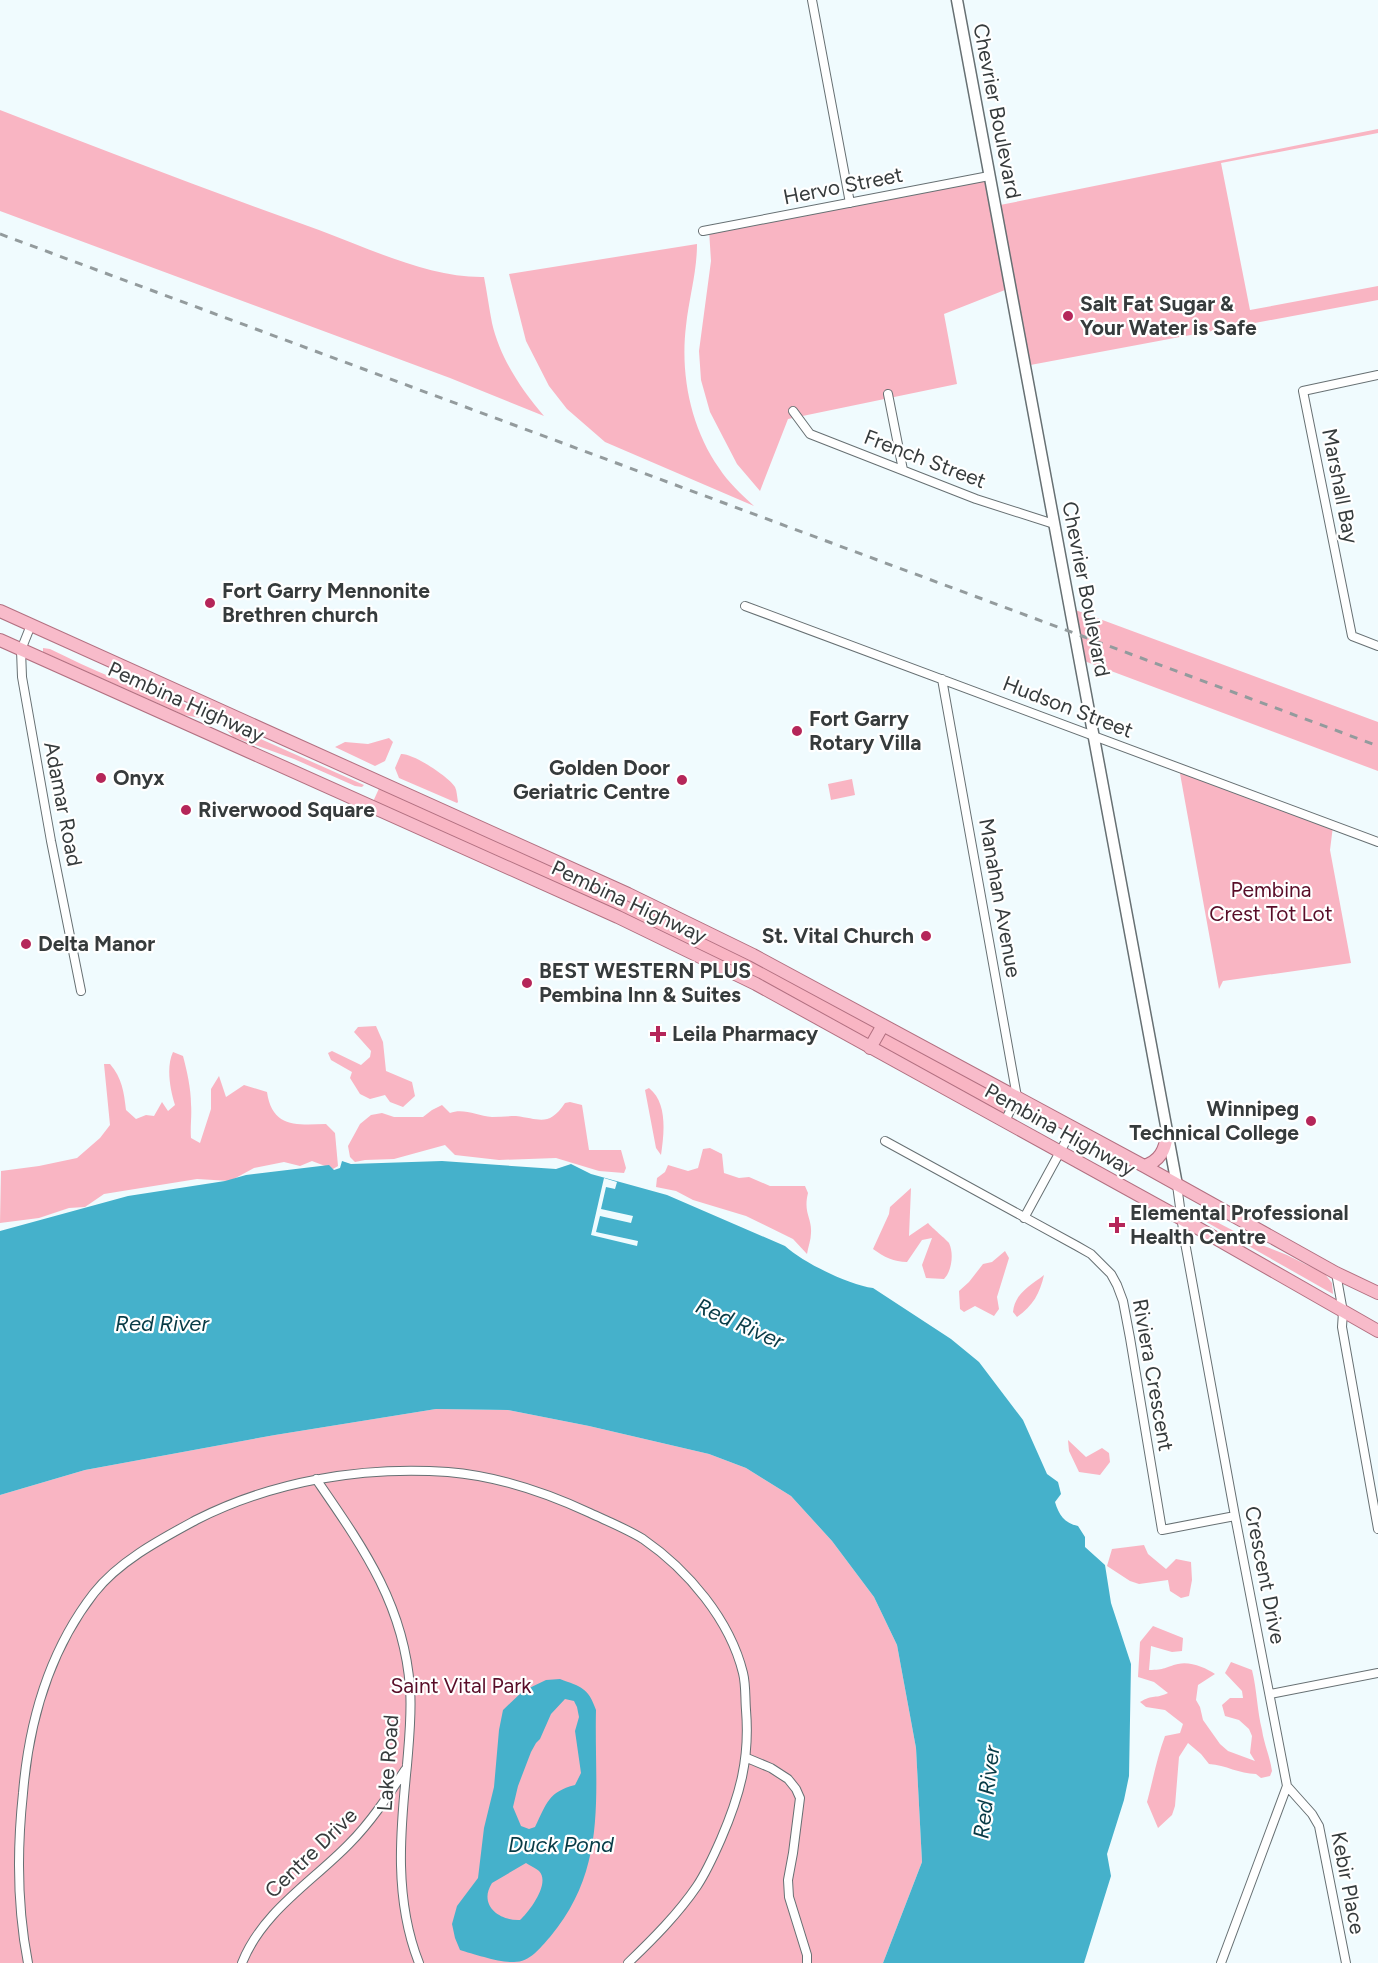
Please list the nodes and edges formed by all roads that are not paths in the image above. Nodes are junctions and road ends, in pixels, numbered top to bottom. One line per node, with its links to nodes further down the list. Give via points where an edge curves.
1 (812, 0): 4 (street)
2 (957, 0): 3 (street, Chevrier Boulevard)
3 (989, 176): 4 (street, Hervo Street); 10 (street, Chevrier Boulevard)
4 (850, 203): 5 (street, Hervo Street)
5 (703, 231)
6 (1378, 375): 15 (street, Marshall Bay, via 1303,391 1352,636)
7 (888, 394): 9 (street)
8 (794, 411): 9 (street, French Street, via 810,434)
9 (903, 470): 10 (street, French Street)
10 (1054, 524): 18 (street, Chevrier Boulevard)
11 (745, 606): 17 (street, Hudson Street)
12 (0, 611): 13 (main road, Pembina Highway)
13 (31, 625): 16 (street, Adamar Road); 21 (main road, Pembina Highway, via 655,906)
14 (0, 640): 16 (main road, Pembina Highway)
15 (1378, 646)
16 (21, 650): 20 (street, Adamar Road, via 28,713); 22 (main road, Pembina Highway, via 629,922 742,977)
17 (942, 679): 18 (street, Hudson Street); 23 (street, Manahan Avenue)
18 (1093, 736): 19 (street, Hudson Street); 26 (street, Chevrier Boulevard)
19 (1378, 842)
20 (81, 991)
21 (883, 1025): 22 (main road); 23 (main road, Pembina Highway)
22 (870, 1048): 24 (main road, Pembina Highway)
23 (1017, 1097): 24 (street); 25 (main road, Pembina Highway)
24 (1005, 1121): 28 (main road, Pembina Highway)
25 (1073, 1128): 28 (street); 29 (main road, Pembina Highway)
26 (1167, 1135): 29 (main road, via 1160,1155); 30 (street, Chevrier Boulevard)
27 (885, 1141): 31 (street, Riviera Crescent)
28 (1059, 1152): 31 (street); 32 (main road, Pembina Highway)
29 (1144, 1166): 30 (main road, Pembina Highway)
30 (1177, 1185): 32 (street, Crescent Drive); 33 (main road, Pembina Highway)
31 (1024, 1218): 38 (street, Riviera Crescent, via 1091,1254 1118,1285 1131,1338 1162,1530)
32 (1182, 1219): 35 (main road, Pembina Highway); 38 (street, Crescent Drive)
33 (1336, 1273): 34 (main road, Pembina Highway); 35 (street)
34 (1378, 1293)
35 (1343, 1312): 36 (main road, Pembina Highway); 39 (street, via 1342,1326)
36 (1378, 1330)
37 (316, 1479): 42 (street, via 405,1471 484,1478 545,1493 640,1538 682,1571 733,1643 744,1676); 43 (street, Lake Road, via 368,1557 390,1601 410,1687); 45 (street, via 238,1501 180,1529 121,1568 96,1591 75,1621 42,1689 25,1769 19,1880)
38 (1235, 1516): 41 (street, Crescent Drive)
39 (1378, 1528)
40 (1378, 1673): 41 (street)
41 (1270, 1694): 44 (street, Crescent Drive)
42 (747, 1758): 48 (street, via 731,1815 699,1884); 49 (street, via 788,1779 800,1798 788,1880)
43 (406, 1768): 46 (street, Centre Drive, via 368,1824 256,1935); 47 (street, Lake Road, via 400,1848 403,1907)
44 (1287, 1786): 50 (street); 51 (street, Kebir Place, via 1319,1826)
45 (28, 1963)
46 (242, 1963)
47 (419, 1963)
48 (628, 1963)
49 (807, 1963)
50 (1221, 1963)
51 (1346, 1963)

